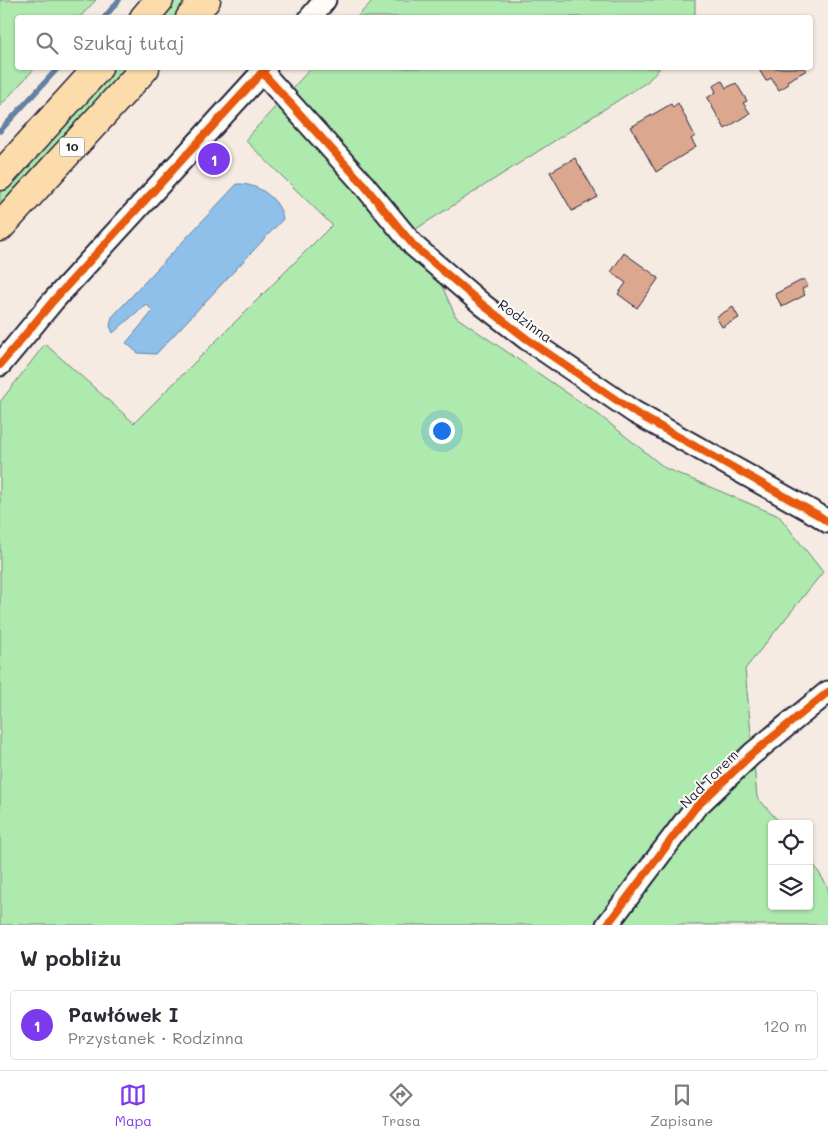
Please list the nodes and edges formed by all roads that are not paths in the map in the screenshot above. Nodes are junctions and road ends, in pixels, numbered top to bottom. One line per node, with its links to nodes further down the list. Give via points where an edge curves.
1 (159, 0): 4 (highway)
2 (206, 0): 5 (highway)
3 (325, 0): 6 (street)
4 (146, 15)
5 (193, 15)
6 (312, 15)
7 (96, 70): 10 (highway, 10)
8 (143, 70): 11 (highway, 10)
9 (264, 70): 12 (street, via 53,301); 13 (street, Rodzinna, via 414,246 482,305 634,412)
10 (0, 176)
11 (0, 227)
12 (0, 365)
13 (828, 522)
14 (828, 692): 15 (street, Nad Torem, via 752,754 695,808)
15 (607, 925)

